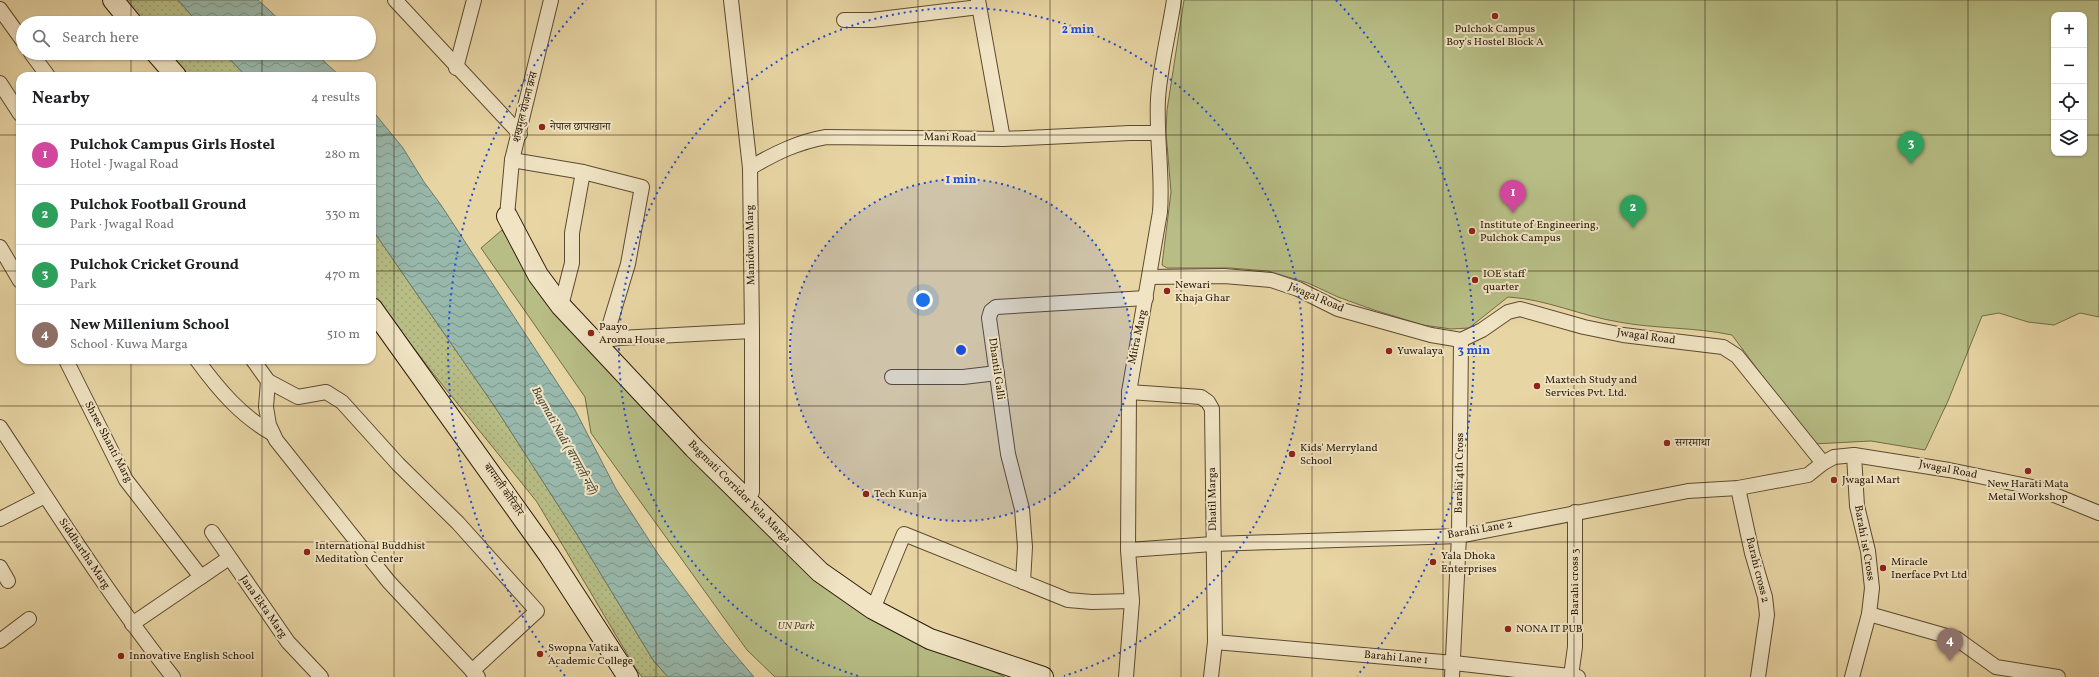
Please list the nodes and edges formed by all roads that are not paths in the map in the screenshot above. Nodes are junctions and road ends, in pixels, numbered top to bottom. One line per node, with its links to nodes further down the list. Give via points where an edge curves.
1 (113, 0): 9 (main road)
2 (474, 0): 14 (street)
3 (552, 0): 20 (street, शंखमुल योजना क्रस)
4 (731, 0): 23 (street, Manidwan Marg)
5 (1174, 0): 19 (street, Mitra Marg, via 1158,98)
6 (399, 2): 14 (street)
7 (978, 4): 10 (street, via 872,20); 21 (street)
8 (0, 9): 11 (street)
9 (126, 16)
10 (844, 20)
11 (16, 31)
12 (37, 60): 15 (street)
13 (162, 60): 16 (main road)
14 (456, 68): 20 (street)
15 (45, 72)
16 (173, 72)
17 (0, 83): 18 (street)
18 (16, 108)
19 (1157, 133): 21 (street, Mani Road, via 1130,132); 28 (street, Mitra Marg, via 1161,193)
20 (520, 134): 22 (street, शंखमुल योजना क्रस)
21 (1003, 139): 23 (street, Mani Road, via 826,137 805,141 776,152)
22 (512, 160): 24 (street); 25 (street, शंखमुल योजना क्रस)
23 (750, 168): 32 (street, Manidwan Marg)
24 (583, 172): 30 (street, via 572,233 572,263); 34 (street, via 642,187 628,264)
25 (507, 216): 30 (main road, Bagmati Corridor Yela Marga, via 538,275)
26 (0, 247): 27 (street)
27 (16, 274)
28 (1150, 277): 29 (street, Mitra Marg); 33 (street, Jwagal Road, via 1224,276 1271,280 1298,289 1338,309 1431,335)
29 (1146, 298): 38 (street, Dhantil Galli, via 996,307 991,311 989,318); 41 (street, Mitra Marg)
30 (561, 306): 34 (main road, Bagmati Corridor Yela Marga)
31 (376, 314): 74 (main road, बागमती कोरिडोर, via 549,554)
32 (752, 331): 34 (street); 47 (street, Manidwan Marg)
33 (1461, 340): 45 (street, Jwagal Road, via 1482,330 1508,312 1520,309 1623,335 1722,347 1737,356); 53 (street, Barahi 4th Cross)
34 (602, 343): 62 (main road, Bagmati Corridor Yela Marga, via 694,448 820,572)
35 (68, 364): 58 (street, Shree Shanti Marg, via 126,480)
36 (200, 364): 43 (street, via 219,390 241,412)
37 (256, 364): 40 (street)
38 (997, 373): 39 (street, via 963,377); 60 (street, Dhantil Galli, via 1008,454 1022,509 1025,547)
39 (892, 377)
40 (268, 381): 43 (street, via 266,407); 69 (street, via 298,397 326,392 342,402 398,464 458,523 537,611)
41 (1129, 392): 54 (street, Dhatil Marga, via 1201,397 1212,409); 55 (street, Mitra Marg)
42 (0, 427): 48 (street, Siddhartha Marg)
43 (273, 434): 69 (street, via 389,582)
44 (1854, 454): 45 (street, Jwagal Road, via 1834,457); 50 (street, Jwagal Road, via 2037,488); 63 (street, Barahi 1st Cross, via 1857,506 1868,551 1872,588)
45 (1823, 463): 46 (street, Barahi Lane 2, via 1808,475)
46 (1738, 488): 49 (street, Barahi Lane 2, via 1688,492); 77 (street, Barahi cross 2, via 1752,553 1765,597 1767,615)
47 (752, 492)
48 (46, 496): 51 (street); 65 (street, Siddhartha Marg)
49 (1575, 512): 53 (street, Barahi Lane 2); 71 (street, Barahi cross 3)
50 (2099, 513)
51 (0, 519)
52 (212, 532): 56 (street, Jana Ekta Marg)
53 (1459, 536): 54 (street, Barahi Lane 2); 68 (street, Barahi 4th Cross)
54 (1214, 544): 55 (street, Barahi Lane 2); 67 (street, Dhatil Marga)
55 (1128, 550): 61 (street, Mitra Marg)
56 (229, 558): 58 (street); 73 (street, Jana Ekta Marg, via 288,642)
57 (0, 567): 59 (street)
58 (201, 577): 65 (street)
59 (8, 581)
60 (1023, 582): 61 (street, via 1068,600); 62 (street, via 904,534)
61 (1132, 601): 75 (street, Mitra Marg)
62 (873, 609): 70 (main road, Bagmati Corridor Yela Marga, via 930,639)
63 (1869, 614): 78 (street, Barahi 1st Cross); 79 (street, via 1957,639 1996,667)
64 (29, 620): 66 (street)
65 (132, 624): 72 (street, Siddhartha Marg)
66 (0, 641)
67 (1215, 642): 68 (street, Barahi Lane 1); 76 (street, Dhatil Marga)
68 (1453, 670): 71 (street, Barahi Lane 1)
69 (475, 674)
70 (1032, 675)
71 (1574, 676)
72 (173, 677)
73 (321, 677)
74 (628, 677)
75 (1126, 677)
76 (1212, 677)
77 (1758, 677)
78 (1852, 677)
79 (2058, 677)

